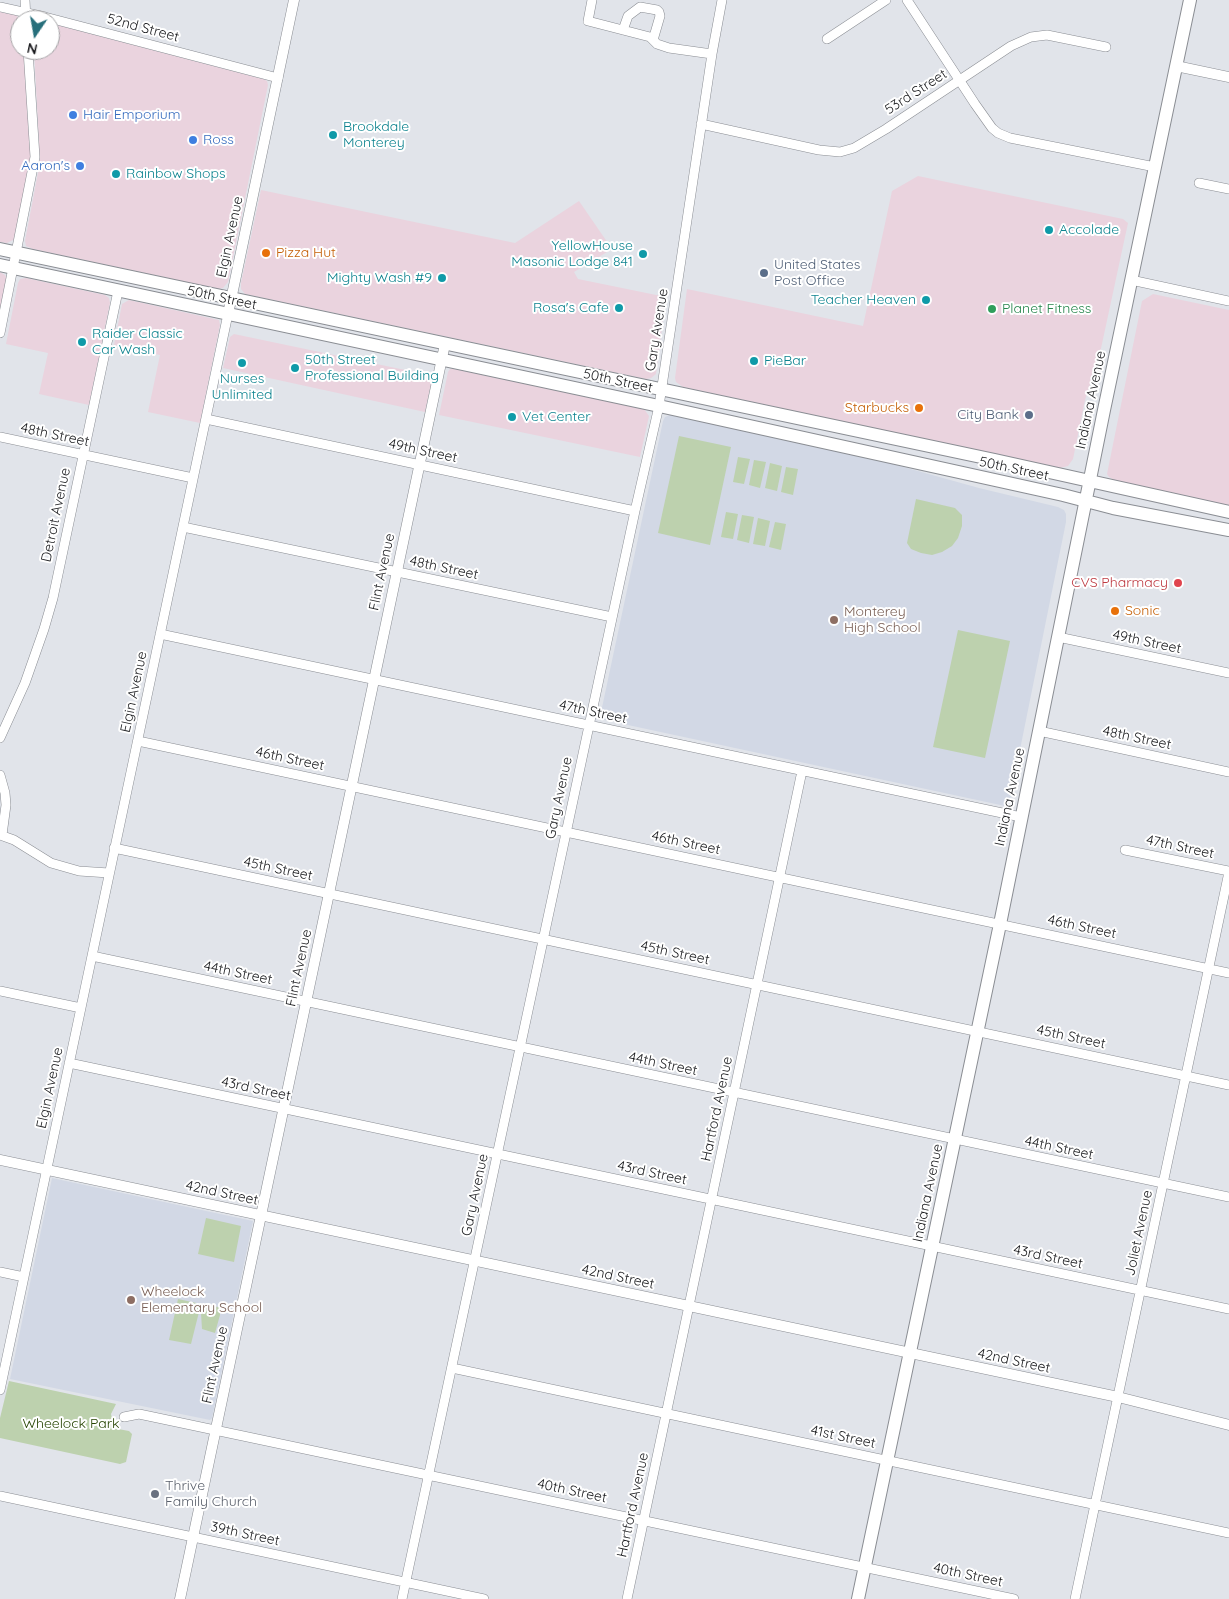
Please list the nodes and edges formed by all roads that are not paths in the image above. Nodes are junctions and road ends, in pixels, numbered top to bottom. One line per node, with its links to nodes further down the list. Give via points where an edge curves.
1 (294, 0): 16 (street, Elgin Avenue)
2 (592, 0): 8 (street, via 588,21)
3 (722, 0): 12 (street, Gary Avenue)
4 (886, 0): 9 (street)
5 (907, 0): 17 (street)
6 (1190, 0): 14 (main road, Indiana Avenue)
7 (60, 24): 16 (street, 52nd Street)
8 (623, 30): 10 (street); 10 (street, via 628,16 640,7 657,10 660,16)
9 (827, 39)
10 (653, 40): 12 (street, via 669,48)
11 (1106, 47): 17 (street, via 1047,35 1031,37 1011,46)
12 (712, 54): 18 (street, Gary Avenue)
13 (29, 60): 23 (street, via 35,157)
14 (1176, 66): 15 (street); 19 (main road, Indiana Avenue)
15 (1229, 77)
16 (278, 78): 28 (street, Elgin Avenue)
17 (960, 80): 18 (street, 53rd Street, via 886,129 854,148 840,152); 19 (street, 53rd Street, via 998,134)
18 (701, 124): 34 (street, Gary Avenue)
19 (1155, 167): 26 (main road, Indiana Avenue)
20 (1198, 183): 21 (street)
21 (1229, 189)
22 (0, 249): 23 (main road, 50th Street)
23 (17, 253): 25 (street); 28 (main road, 50th Street)
24 (0, 265): 25 (main road, 50th Street)
25 (14, 268): 27 (main road, 50th Street); 31 (street)
26 (1131, 280): 29 (street); 41 (main road, Indiana Avenue)
27 (118, 291): 30 (main road, 50th Street); 38 (street, Detroit Avenue)
28 (232, 299): 30 (street, Elgin Avenue); 32 (main road, 50th Street)
29 (1229, 301)
30 (228, 314): 33 (main road, 50th Street); 36 (street, Elgin Avenue)
31 (0, 333)
32 (445, 344): 33 (street, Flint Avenue); 34 (main road, 50th Street)
33 (442, 359): 35 (main road, 50th Street); 39 (street, Flint Avenue)
34 (662, 390): 35 (street, Gary Avenue); 41 (main road, 50th Street)
35 (659, 406): 42 (main road, 50th Street); 43 (street, Gary Avenue)
36 (206, 419): 39 (street, 49th Street); 40 (street, Elgin Avenue)
37 (0, 437): 38 (street, 48th Street)
38 (83, 455): 40 (street, 48th Street); 55 (street, Detroit Avenue, via 44,629 25,683)
39 (419, 465): 43 (street, 49th Street); 47 (street, Flint Avenue)
40 (193, 478): 45 (street, Elgin Avenue)
41 (1090, 481): 42 (main road, Indiana Avenue); 44 (main road, 50th Street)
42 (1086, 501): 46 (main road, 50th Street); 50 (main road, Indiana Avenue)
43 (635, 511): 48 (street, Gary Avenue)
44 (1229, 512)
45 (183, 527): 47 (street, 48th Street); 49 (street, Elgin Avenue)
46 (1229, 530)
47 (396, 572): 48 (street, 48th Street); 52 (street, Flint Avenue)
48 (612, 617): 53 (street, Gary Avenue)
49 (160, 634): 52 (street, 47th Street); 56 (street, Elgin Avenue)
50 (1058, 637): 51 (street, 49th Street); 54 (main road, Indiana Avenue)
51 (1229, 673)
52 (374, 680): 53 (street, 47th Street); 60 (street, Flint Avenue)
53 (589, 725): 57 (street, 47th Street); 62 (street, Gary Avenue)
54 (1039, 731): 58 (street, 48th Street); 61 (main road, Indiana Avenue)
55 (0, 738)
56 (138, 741): 60 (street, 46th Street); 64 (street, Elgin Avenue)
57 (802, 771): 61 (street, 47th Street); 68 (street, Hartford Avenue)
58 (1229, 772)
59 (0, 775): 63 (street, via 6,793)
60 (351, 786): 62 (street, 46th Street); 69 (street, Flint Avenue)
61 (1021, 817): 70 (main road, Indiana Avenue)
62 (566, 832): 68 (street, 46th Street); 71 (street, Gary Avenue)
63 (1, 835): 67 (street, via 51,863)
64 (114, 848): 67 (street, Elgin Avenue); 69 (street, 45th Street)
65 (1125, 850): 66 (street, 47th Street)
66 (1229, 872): 73 (street, Joliet Avenue)
67 (109, 873): 72 (street, Elgin Avenue)
68 (780, 877): 70 (street, 46th Street); 75 (street, Hartford Avenue)
69 (329, 894): 71 (street, 45th Street); 77 (street, Flint Avenue)
70 (1000, 924): 73 (street, 46th Street); 79 (main road, Indiana Avenue)
71 (543, 939): 75 (street, 45th Street); 80 (street, Gary Avenue)
72 (92, 956): 77 (street, 44th Street); 78 (street, Elgin Avenue)
73 (1209, 968): 74 (street, 46th Street); 82 (street, Joliet Avenue)
74 (1229, 973)
75 (758, 985): 79 (street, 45th Street); 84 (street, Hartford Avenue)
76 (0, 991): 78 (street)
77 (306, 1001): 80 (street, 44th Street); 85 (street, Flint Avenue)
78 (80, 1008): 81 (street, Elgin Avenue)
79 (977, 1031): 82 (street, 45th Street); 86 (main road, Indiana Avenue)
80 (520, 1047): 84 (street, 44th Street); 87 (street, Gary Avenue)
81 (69, 1063): 85 (street, 43rd Street); 89 (street, Elgin Avenue)
82 (1186, 1076): 83 (street, 45th Street); 90 (street, Joliet Avenue)
83 (1229, 1085)
84 (735, 1093): 86 (street, 44th Street); 92 (street, Hartford Avenue)
85 (283, 1108): 87 (street, 43rd Street); 93 (street, Flint Avenue)
86 (954, 1140): 90 (street, 44th Street); 94 (main road, Indiana Avenue)
87 (497, 1154): 92 (street, 43rd Street); 95 (street, Gary Avenue)
88 (0, 1160): 89 (street, 42nd Street)
89 (47, 1170): 93 (street, 42nd Street); 97 (street, Elgin Avenue)
90 (1163, 1184): 91 (street, 44th Street); 98 (street, Joliet Avenue)
91 (1229, 1198)
92 (712, 1199): 94 (street, 43rd Street); 99 (street, Hartford Avenue)
93 (261, 1216): 95 (street, 42nd Street); 108 (street, Flint Avenue)
94 (932, 1246): 98 (street, 43rd Street); 101 (main road, Indiana Avenue)
95 (475, 1261): 99 (street, 42nd Street); 102 (street, Gary Avenue)
96 (0, 1272): 97 (street)
97 (24, 1277): 103 (street, Elgin Avenue)
98 (1141, 1290): 100 (street, 43rd Street); 104 (street, Joliet Avenue)
99 (689, 1307): 101 (street, 42nd Street); 105 (street, Hartford Avenue)
100 (1229, 1309)
101 (909, 1353): 104 (street, 42nd Street); 109 (main road, Indiana Avenue)
102 (452, 1368): 105 (street, 41st Street); 110 (street, Gary Avenue)
103 (0, 1386)
104 (1118, 1397): 107 (street, 42nd Street); 112 (street, Joliet Avenue)
105 (667, 1414): 109 (street, 41st Street); 113 (street, Hartford Avenue)
106 (124, 1417): 108 (street, 40th Street, via 139,1414)
107 (1229, 1425)
108 (216, 1429): 110 (street, 40th Street); 115 (street, Flint Avenue)
109 (887, 1460): 112 (street, 41st Street); 116 (main road, Indiana Avenue)
110 (429, 1475): 113 (street, 40th Street); 117 (street, Gary Avenue)
111 (0, 1496): 115 (street, 39th Street)
112 (1095, 1504): 114 (street, 41st Street); 124 (street, Joliet Avenue)
113 (644, 1520): 116 (street, 40th Street); 121 (street, Hartford Avenue)
114 (1229, 1533)
115 (193, 1537): 117 (street, 39th Street); 118 (street, Flint Avenue)
116 (864, 1567): 122 (main road, Indiana Avenue); 123 (street, 40th Street)
117 (406, 1582): 119 (street, Gary Avenue); 120 (street, 39th Street)
118 (180, 1599)
119 (402, 1599)
120 (484, 1599)
121 (627, 1599)
122 (858, 1599)
123 (1014, 1599)
124 (1075, 1599)

